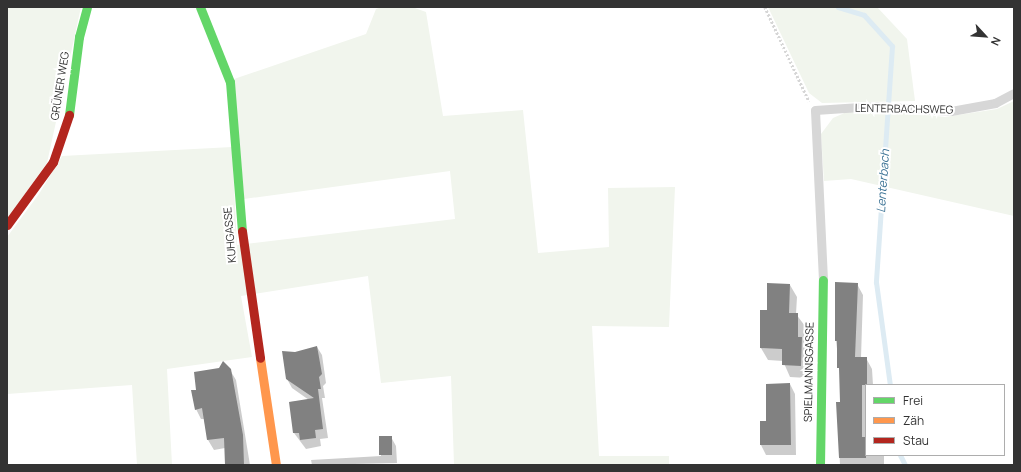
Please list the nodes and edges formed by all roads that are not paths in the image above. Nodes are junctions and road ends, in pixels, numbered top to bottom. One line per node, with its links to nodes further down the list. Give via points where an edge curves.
1 (87, 7): 4 (street, GRÜNER WEG, via 79,37 69,116 56,156)
2 (200, 7): 6 (street, KUHGASSE, via 230,82 242,246)
3 (1014, 94): 5 (lane, LENTERBACHSWEG, via 995,103 951,111 875,106 815,110)
4 (7, 225)
5 (823, 280): 7 (street, SPIELMANNSGASSE)
6 (276, 465)
7 (820, 465)

